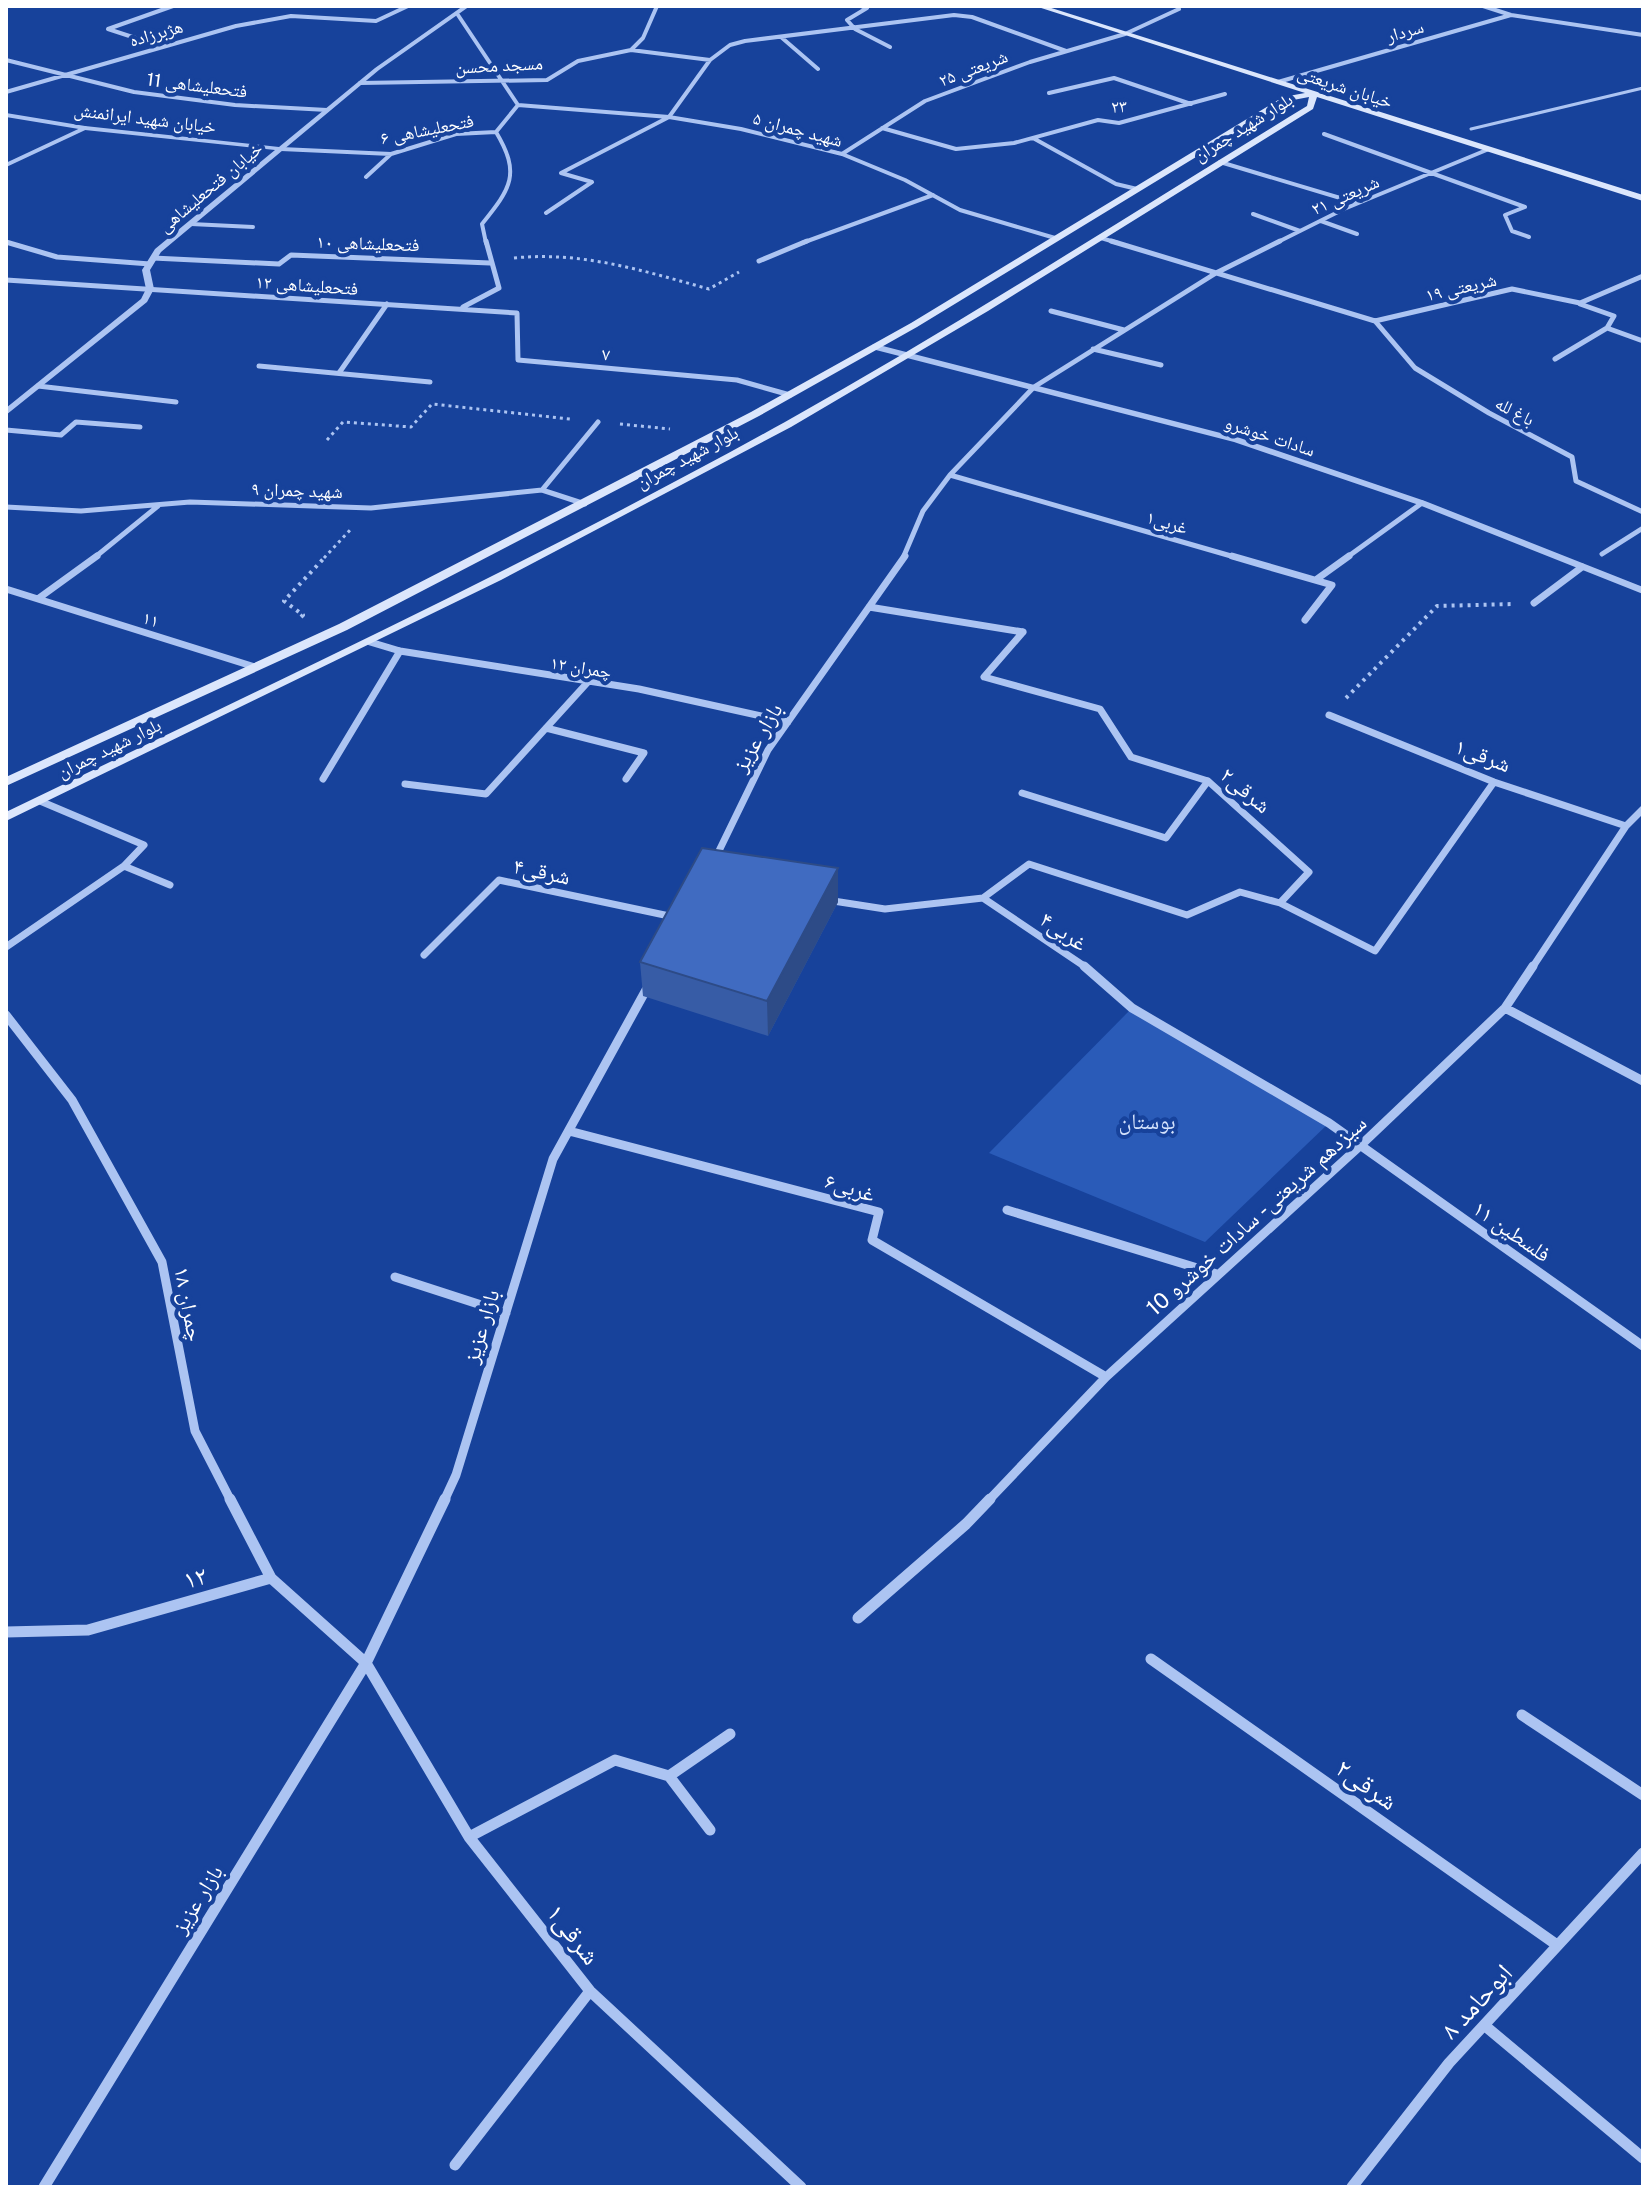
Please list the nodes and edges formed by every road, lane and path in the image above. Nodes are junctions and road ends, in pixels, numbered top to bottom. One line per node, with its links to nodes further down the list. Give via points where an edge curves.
1 (173, 6): 15 (street, via 108,29)
2 (408, 6): 15 (street, هژبرزاده, via 376,21 291,16)
3 (467, 6): 9 (street, خیابان فتحعلیشاهی)
4 (657, 6): 17 (street, via 643,38)
5 (861, 6): 11 (street, via 867,8 847,20)
6 (1038, 6): 12 (main road, خیابان شریعتی)
7 (1483, 6): 10 (street)
8 (1179, 9): 12 (street, شریعتی ۲۵)
9 (458, 15): 23 (street); 25 (street, خیابان فتحعلیشاهی)
10 (1511, 15): 13 (street); 24 (street, سردار)
11 (855, 29): 14 (street); 16 (street); 18 (street, via 963,15)
12 (1125, 34): 18 (street, شریعتی ۲۵); 24 (main road, خیابان شریعتی)
13 (1643, 35)
14 (781, 37): 20 (street, via 737,42); 21 (street)
15 (161, 46): 22 (street, هژبرزاده)
16 (890, 47)
17 (631, 50): 20 (street, مسجد محسن); 23 (street, مسجد محسن, via 578,61 547,80)
18 (1066, 51): 37 (street, شریعتی ۲۵, via 925,101)
19 (6, 60): 22 (street, فتحعلیشاهی 11)
20 (710, 60): 35 (street)
21 (818, 69)
22 (65, 73): 27 (street, هژبرزاده); 33 (street, فتحعلیشاهی 11, via 134,92)
23 (500, 80): 25 (street, مسجد محسن); 32 (street)
24 (1278, 82): 30 (main road, خیابان شریعتی)
25 (360, 83): 33 (street, خیابان فتحعلیشاهی)
26 (1643, 88): 38 (street)
27 (6, 92)
28 (1049, 93): 31 (street, via 1114,78)
29 (1225, 94): 31 (street, ۲۳)
30 (1314, 94): 43 (main road, خیابان شریعتی); 46 (main road, بلوار شهید چمران, via 1286,99); 48 (main road, بلوار شهید چمران, via 1310,107)
31 (1191, 104): 41 (street, ۲۳)
32 (518, 105): 35 (street, شهید چمران ۵); 39 (street, فتحعلیشاهی ۶)
33 (327, 110): 42 (street, خیابان فتحعلیشاهی)
34 (6, 115): 36 (street, خیابان شهید ایرانمنش)
35 (669, 117): 45 (street, شهید چمران ۵); 55 (street, via 561,173 592,182)
36 (85, 128): 42 (street, خیابان شهید ایرانمنش); 47 (street)
37 (882, 128): 41 (street, ۲۳, via 956,149); 45 (street, شریعتی ۲۵)
38 (1471, 129)
39 (496, 132): 44 (street, فتحعلیشاهی ۶, via 456,134); 68 (street, via 514,171 506,194 482,224)
40 (1324, 134): 49 (street)
41 (1033, 138): 51 (street, via 1116,184)
42 (281, 149): 44 (street, فتحعلیشاهی ۶); 58 (street, خیابان فتحعلیشاهی)
43 (1489, 149): 49 (street, شریعتی ۲۱); 53 (main road, خیابان شریعتی)
44 (391, 154): 50 (street)
45 (842, 154): 52 (street, شهید چمران ۵)
46 (1184, 161): 48 (main road); 51 (main road, بلوار شهید چمران)
47 (6, 165)
48 (1215, 165): 54 (street); 64 (main road, بلوار شهید چمران)
49 (1433, 172): 54 (street, شریعتی ۲۱); 62 (street, via 1525,207 1505,215 1512,231)
50 (366, 177)
51 (1137, 189): 63 (main road, بلوار شهید چمران)
52 (933, 195): 63 (street, شهید چمران ۵, via 960,210); 67 (street)
53 (1643, 198)
54 (1357, 204): 57 (street, شریعتی ۲۱)
55 (546, 213)
56 (1253, 214): 60 (street)
57 (1321, 221): 60 (street, شریعتی ۲۱); 61 (street)
58 (191, 224): 59 (street); 66 (street, خیابان فتحعلیشاهی)
59 (253, 227)
60 (1300, 231): 69 (street, شریعتی ۲۱)
61 (1357, 234)
62 (1529, 237)
63 (1055, 238): 83 (main road, بلوار شهید چمران)
64 (1101, 238): 69 (street); 85 (main road, بلوار شهید چمران)
65 (6, 242): 66 (street, فتحعلیشاهی ۱۰, via 20,250 57,255)
66 (152, 261): 68 (street, فتحعلیشاهی ۱۰, via 279,264 291,255 337,255); 74 (street, خیابان فتحعلیشاهی, via 146,270)
67 (759, 261): 68 (path, via 709,289 590,257 544,253)
68 (490, 263): 77 (street, via 499,288)
69 (1216, 273): 79 (street); 81 (street, شریعتی ۲۱)
70 (1643, 276): 75 (street)
71 (6, 280): 72 (street, فتحعلیشاهی ۱۲)
72 (14, 280): 73 (street); 74 (street, فتحعلیشاهی ۱۲)
73 (6, 286)
74 (150, 289): 76 (street, فتحعلیشاهی ۱۲); 91 (street, via 144,300)
75 (1580, 303): 79 (street, شریعتی ۱۹, via 1512,289); 80 (street, شریعتی ۱۹, via 1614,316)
76 (387, 304): 77 (street, فتحعلیشاهی ۱۲); 89 (street)
77 (463, 307): 93 (street, ۷, via 517,313 518,360 737,380)
78 (1051, 311): 81 (street)
79 (1375, 321): 107 (street, باغ لله, via 1415,368 1572,457 1576,481)
80 (1607, 328): 82 (street); 86 (street)
81 (1124, 330): 84 (street, شریعتی ۲۱)
82 (1643, 341)
83 (875, 347): 85 (street, سادات خوشرو); 93 (main road, بلوار شهید چمران)
84 (1093, 349): 87 (street); 92 (street, بازار عزیز)
85 (904, 355): 92 (street, سادات خوشرو); 120 (main road, بلوار شهید چمران, via 787,425)
86 (1555, 359)
87 (1161, 365)
88 (259, 366): 89 (street)
89 (339, 373): 90 (street)
90 (430, 382)
91 (38, 386): 94 (street); 95 (street)
92 (1034, 387): 100 (street, بازار عزیز); 102 (street, سادات خوشرو, via 1237,440)
93 (790, 395): 103 (main road, بلوار شهید چمران)
94 (176, 402)
95 (6, 412)
96 (598, 422): 99 (path, via 432,404 411,427 343,422); 101 (street)
97 (140, 427): 98 (street, via 76,422 61,435)
98 (6, 430)
99 (327, 440)
100 (950, 475): 111 (street, غربی۱); 116 (street, بازار عزیز, via 923,511 907,553)
101 (542, 490): 103 (street, شهید چمران ۹); 106 (street, شهید چمران ۹)
102 (1422, 503): 110 (street, سادات خوشرو); 111 (street)
103 (585, 504): 119 (main road, بلوار شهید چمران)
104 (159, 505): 105 (street, شهید چمران ۹, via 81,511); 106 (street, شهید چمران ۹, via 234,502); 114 (street)
105 (6, 507)
106 (371, 508): 118 (path, via 284,601 303,615)
107 (1643, 512)
108 (1643, 528): 109 (street)
109 (1602, 554)
110 (1582, 567): 113 (street, سادات خوشرو); 115 (street)
111 (1317, 579): 117 (street, via 1332,585)
112 (6, 589): 114 (street, ۱۱)
113 (1643, 591)
114 (39, 598): 122 (street, ۱۱)
115 (1534, 603): 124 (path, via 1437,606)
116 (869, 607): 125 (street, بازار عزیز); 129 (street, شرقی۲, via 1023,632 984,677 1100,709 1131,757)
117 (1305, 620)
118 (291, 624)
119 (343, 627): 120 (main road); 122 (main road, بلوار شهید چمران)
120 (370, 642): 121 (street, چمران ۱۲); 134 (main road, بلوار شهید چمران)
121 (400, 651): 123 (street, چمران ۱۲); 127 (street)
122 (255, 667): 130 (main road, بلوار شهید چمران)
123 (587, 683): 125 (street, چمران ۱۲, via 639,689); 126 (street)
124 (1329, 715): 131 (street, شرقی۱)
125 (788, 722): 139 (street, بازار عزیز, via 768,750)
126 (546, 728): 128 (street, via 644,753); 132 (street, via 486,794)
127 (323, 779)
128 (626, 779)
129 (1208, 781): 133 (street, via 1166,838); 143 (street, شرقی۲, via 1309,872)
130 (6, 782)
131 (1494, 782): 137 (street, شرقی۱); 143 (street, via 1375,951)
132 (405, 784)
133 (1022, 793)
134 (40, 801): 136 (main road, بلوار شهید چمران); 138 (street, via 144,845)
135 (1643, 809): 137 (street, سیزدهم شریعتی - سادات خوشرو 10)
136 (6, 817)
137 (1626, 826): 148 (street, سیزدهم شریعتی - سادات خوشرو 10)
138 (124, 866): 140 (street); 145 (street)
139 (710, 868)
140 (170, 885)
141 (983, 898): 142 (street, via 885,909); 143 (street, via 1029,864 1187,915 1240,892); 152 (street, غربی۴, via 1080,962 1132,1008)
142 (823, 900)
143 (1280, 903)
144 (676, 931): 146 (street, شرقی۴, via 682,919 499,880)
145 (6, 947)
146 (424, 955)
147 (653, 978): 151 (street, بازار عزیز)
148 (1505, 1008): 150 (street); 152 (street, سیزدهم شریعتی - سادات خوشرو 10)
149 (6, 1015): 159 (street, چمران ۱۸, via 72,1100 162,1262 195,1431)
150 (1643, 1081)
151 (569, 1131): 156 (street, بازار عزیز, via 553,1159); 158 (street, غربی۶, via 879,1212 872,1240)
152 (1361, 1145): 154 (street, سیزدهم شریعتی - سادات خوشرو 10); 157 (street, فلسطین ۱۱)
153 (1007, 1210): 154 (street)
154 (1217, 1274): 158 (street, سیزدهم شریعتی - سادات خوشرو 10)
155 (395, 1277): 156 (street)
156 (506, 1313): 163 (street, بازار عزیز, via 456,1475)
157 (1643, 1346)
158 (1106, 1377): 160 (street, سیزدهم شریعتی - سادات خوشرو 10, via 966,1524)
159 (271, 1578): 161 (street, ۱۲, via 88,1630); 163 (street)
160 (858, 1618)
161 (6, 1632)
162 (1151, 1659): 171 (street, شرقی۲)
163 (366, 1663): 169 (street, شرقی۱); 176 (street, بازار عزیز)
164 (1522, 1715): 167 (street)
165 (730, 1734): 166 (street)
166 (669, 1776): 168 (street); 169 (street, via 615,1760)
167 (1643, 1795)
168 (710, 1830)
169 (469, 1837): 172 (street, شرقی۱)
170 (1643, 1853): 171 (street, ابوحامد ۸)
171 (1557, 1945): 173 (street, ابوحامد ۸)
172 (590, 1991): 175 (street); 177 (street, شرقی۱)
173 (1484, 2025): 174 (street); 178 (street, ابوحامد ۸)
174 (1643, 2158)
175 (455, 2165)
176 (44, 2187)
177 (801, 2187)
178 (1352, 2187)

